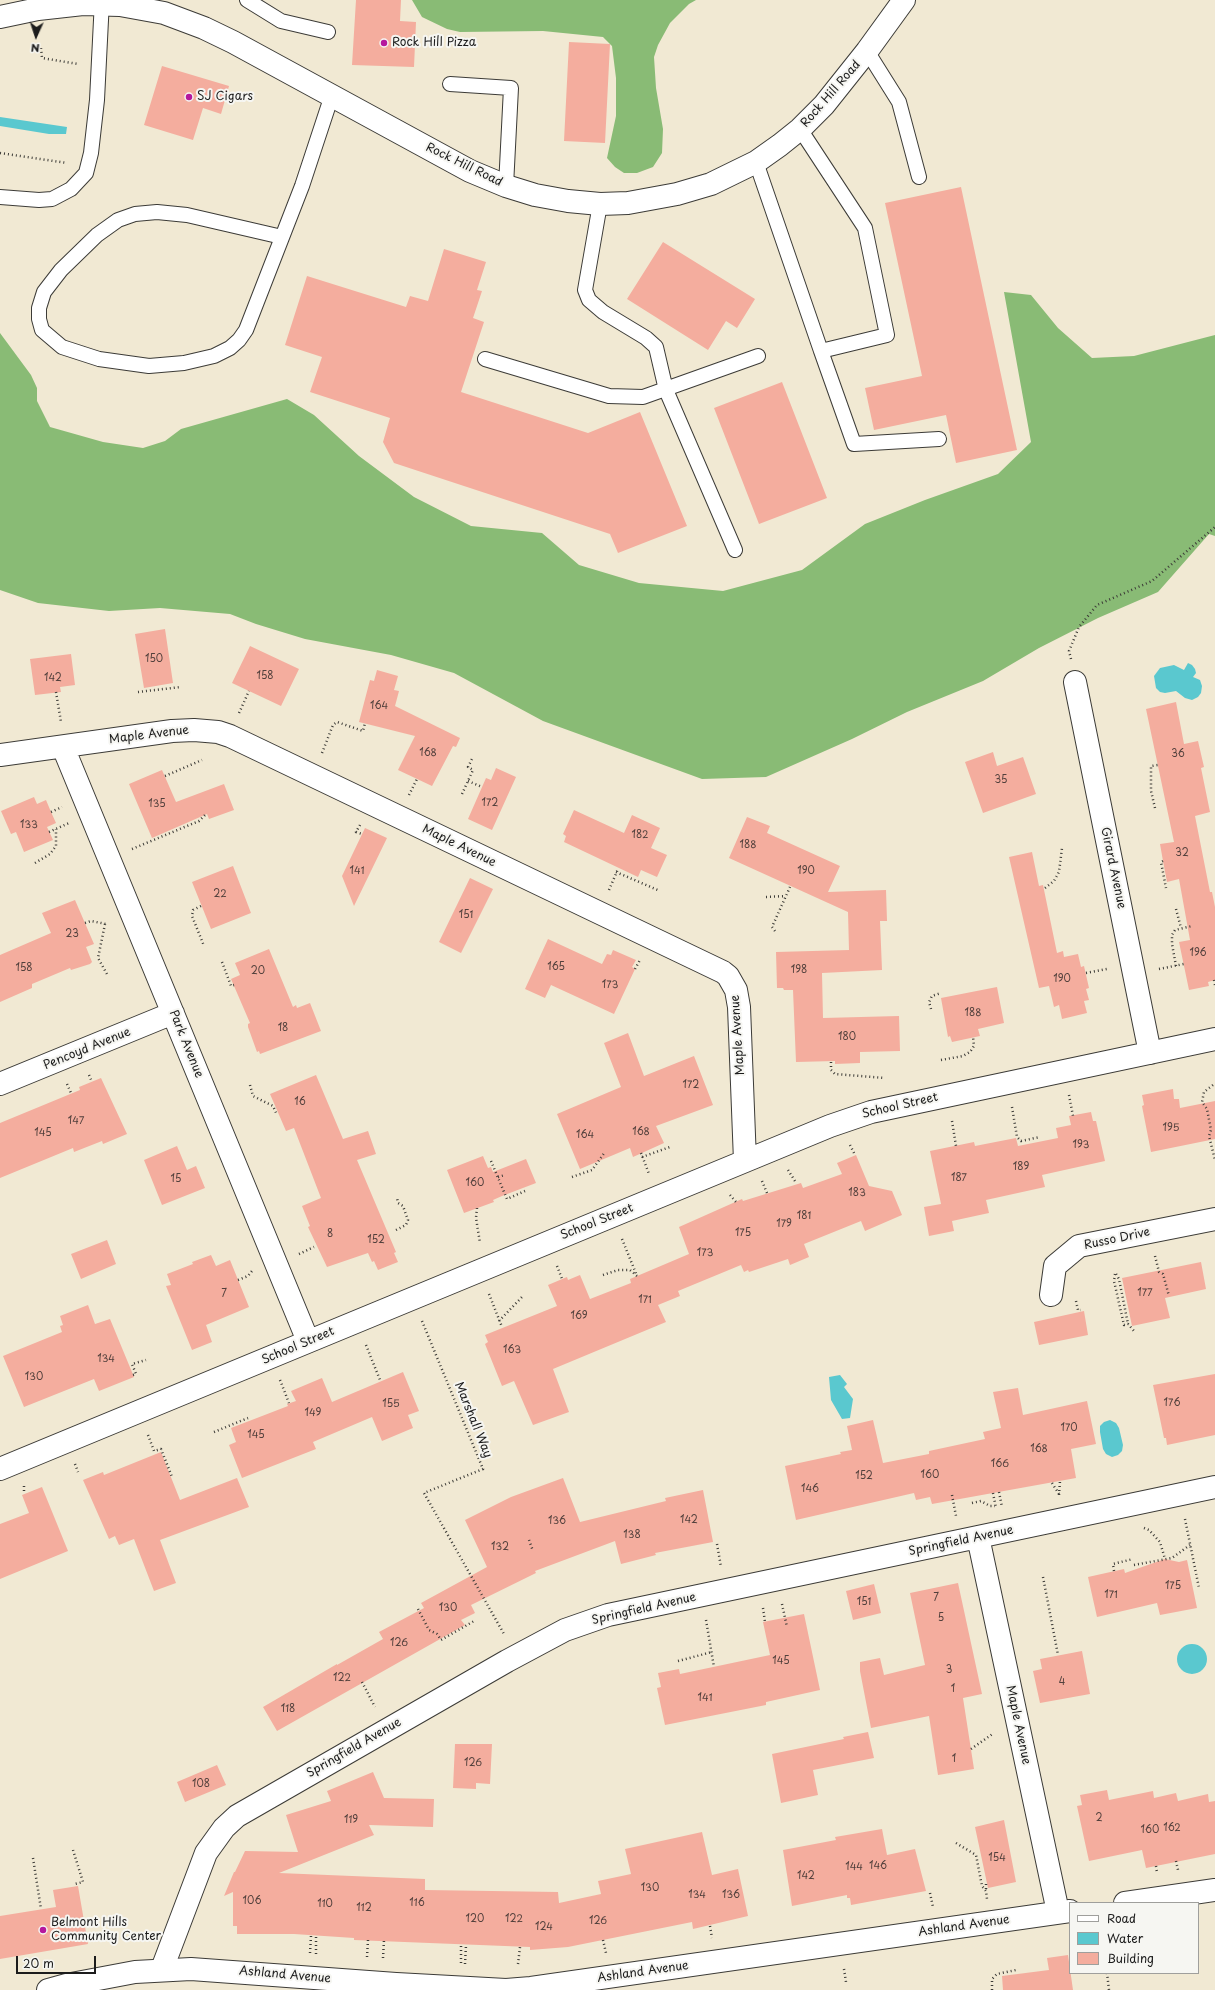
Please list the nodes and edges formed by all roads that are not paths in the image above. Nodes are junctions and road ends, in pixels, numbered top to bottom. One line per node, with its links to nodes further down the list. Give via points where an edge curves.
1 (247, 0): 5 (lane, via 281,21)
2 (904, 0): 6 (street, Rock Hill Road)
3 (102, 2): 4 (street, Rock Hill Road); 8 (street, Rock Hill Road, via 137,7 182,19 233,42); 13 (lane, via 97,107 92,153 86,173 71,189 52,199)
4 (0, 17)
5 (328, 32)
6 (867, 51): 9 (street, Rock Hill Road, via 824,105); 11 (lane, via 899,102)
7 (450, 84): 12 (lane, via 512,88)
8 (332, 95): 12 (street, Rock Hill Road, via 470,171); 15 (lane)
9 (800, 129): 10 (street, Rock Hill Road); 16 (lane, via 865,228 887,334)
10 (756, 162): 14 (street, Rock Hill Road, via 711,184 677,194 628,203); 16 (lane)
11 (919, 177)
12 (506, 186): 14 (street, Rock Hill Road, via 542,196)
13 (0, 197)
14 (600, 204): 19 (lane, via 585,290 589,300 603,312 646,338 656,348)
15 (282, 237): 15 (lane, via 187,215 158,212 135,214 118,220 66,265 44,292 39,308 42,330 62,347 99,359 149,366 184,364 214,356 240,340 246,330)
16 (821, 351): 20 (lane, via 854,444)
17 (758, 356): 19 (lane)
18 (485, 359): 19 (lane, via 609,396 643,397)
19 (666, 390): 21 (lane)
20 (939, 439)
21 (735, 550)
22 (1075, 682): 27 (street, Girard Avenue)
23 (64, 746): 24 (street, Maple Avenue); 25 (street, Park Avenue); 29 (street, Maple Avenue, via 177,730 211,731 230,736 728,976 736,990 739,1007)
24 (0, 755)
25 (173, 1013): 28 (street, Pencoyd Avenue); 32 (street, Park Avenue)
26 (1215, 1039): 27 (street, School Street)
27 (1150, 1053): 29 (street, School Street, via 871,1112)
28 (0, 1084)
29 (745, 1161): 32 (street, School Street)
30 (1215, 1219): 31 (street, Russo Drive, via 1079,1246 1055,1266)
31 (1051, 1295)
32 (308, 1341): 33 (street, School Street)
33 (0, 1469)
34 (1215, 1487): 35 (street, Springfield Avenue)
35 (978, 1538): 38 (street, Maple Avenue); 39 (street, Springfield Avenue, via 608,1615 565,1630 502,1663 237,1816 224,1828 206,1853)
36 (1215, 1890): 37 (street)
37 (1132, 1902)
38 (1064, 1911): 41 (street, Ashland Avenue, via 531,1988 506,1990)
39 (162, 1969): 40 (street, Ashland Avenue); 42 (street, Ashland Avenue, via 107,1976)
40 (311, 1972): 41 (street, Ashland Avenue)
41 (396, 1987)
42 (48, 1990)

